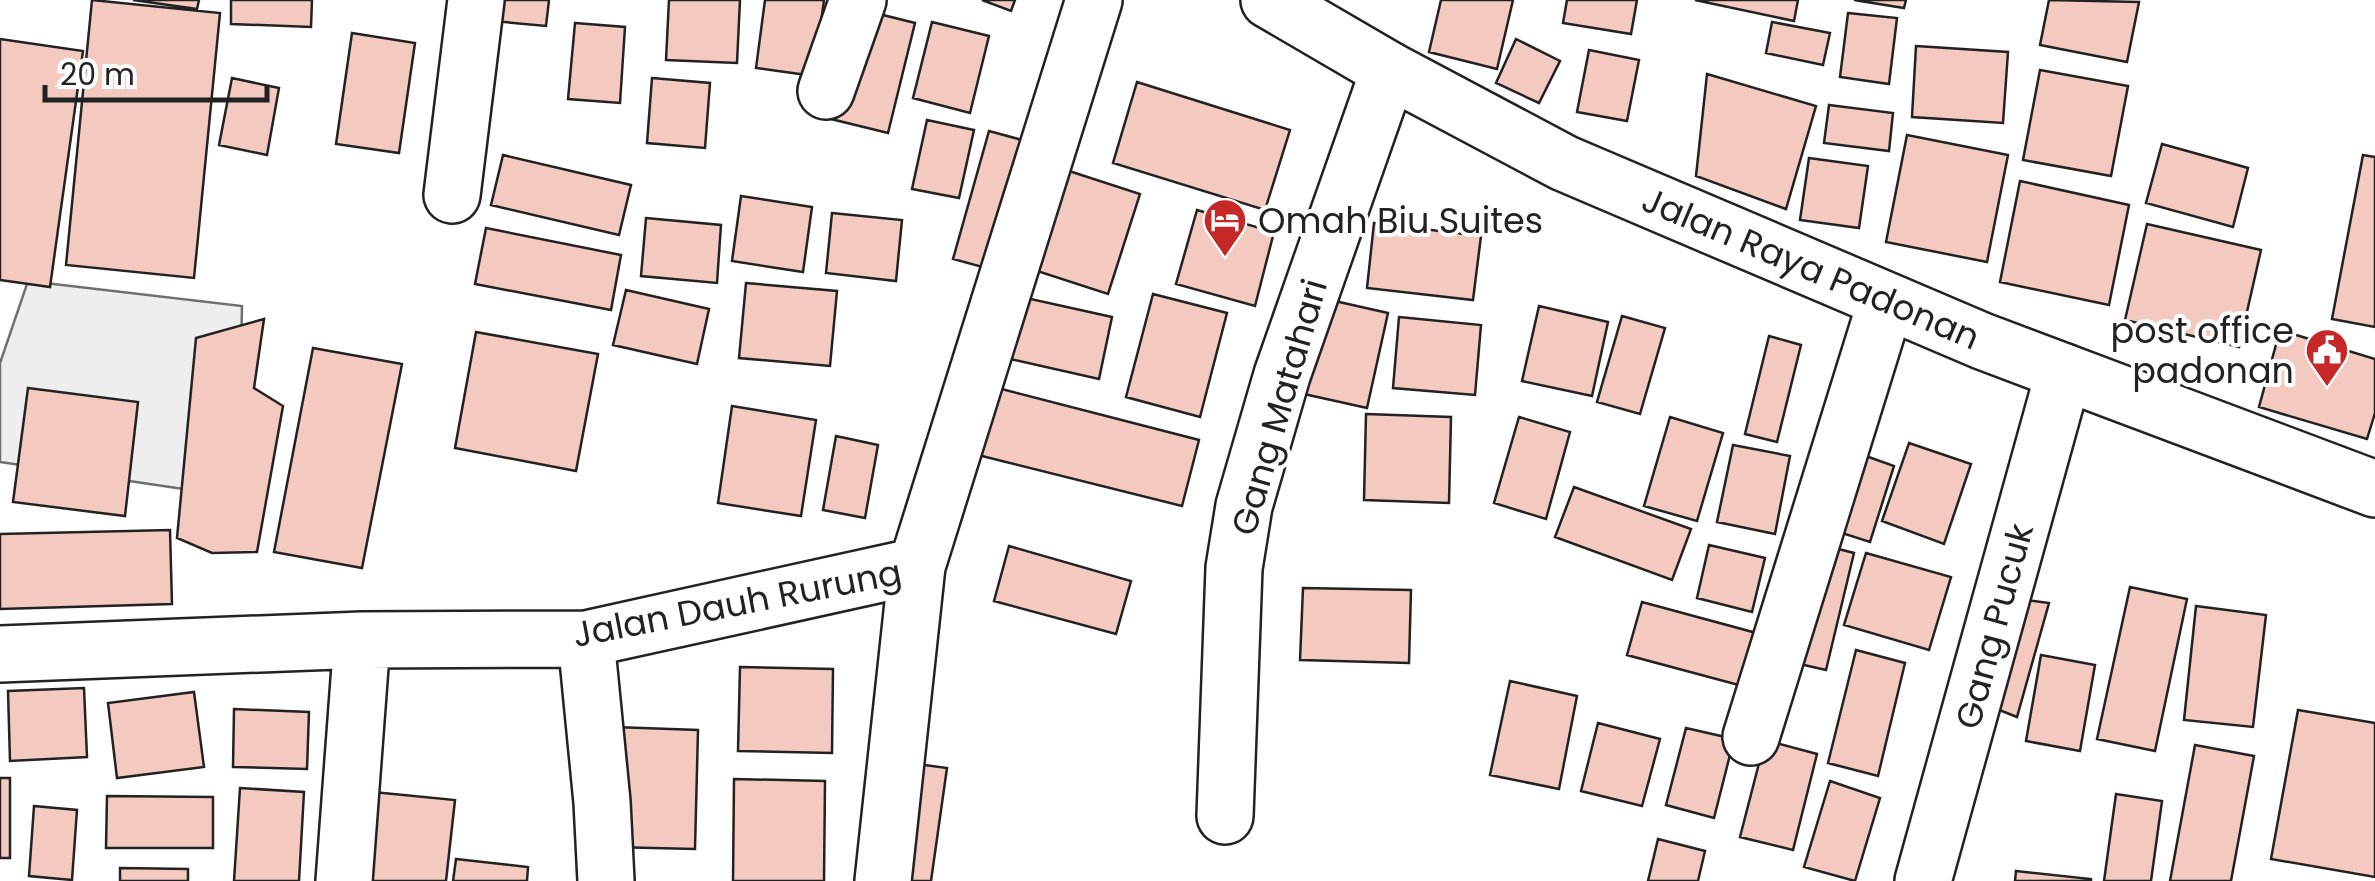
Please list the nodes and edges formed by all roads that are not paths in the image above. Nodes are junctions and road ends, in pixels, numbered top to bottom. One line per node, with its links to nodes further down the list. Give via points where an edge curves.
1 (476, 0): 7 (street)
2 (858, 0): 6 (street)
3 (1094, 0): 11 (street)
4 (1269, 0): 5 (street, Jalan Raya Padonan)
5 (1389, 70): 8 (street, Jalan Raya Padonan, via 1564,164); 16 (street, Gang Matahari, via 1282,375 1244,506 1234,568)
6 (826, 91)
7 (452, 195)
8 (1886, 302): 9 (street, Jalan Raya Padonan); 15 (street)
9 (2064, 372): 10 (street, Jalan Raya Padonan); 20 (street, Gang Pucuk)
10 (2375, 489)
11 (917, 566): 12 (street, Jalan Dauh Rurung); 19 (street, Jalan Dauh Rurung)
12 (586, 639): 13 (street, Jalan Dauh Rurung); 18 (street)
13 (362, 640): 14 (street, Jalan Dauh Rurung); 17 (street)
14 (0, 654)
15 (1751, 737)
16 (1226, 816)
17 (344, 881)
18 (606, 881)
19 (883, 881)
20 (1923, 881)

